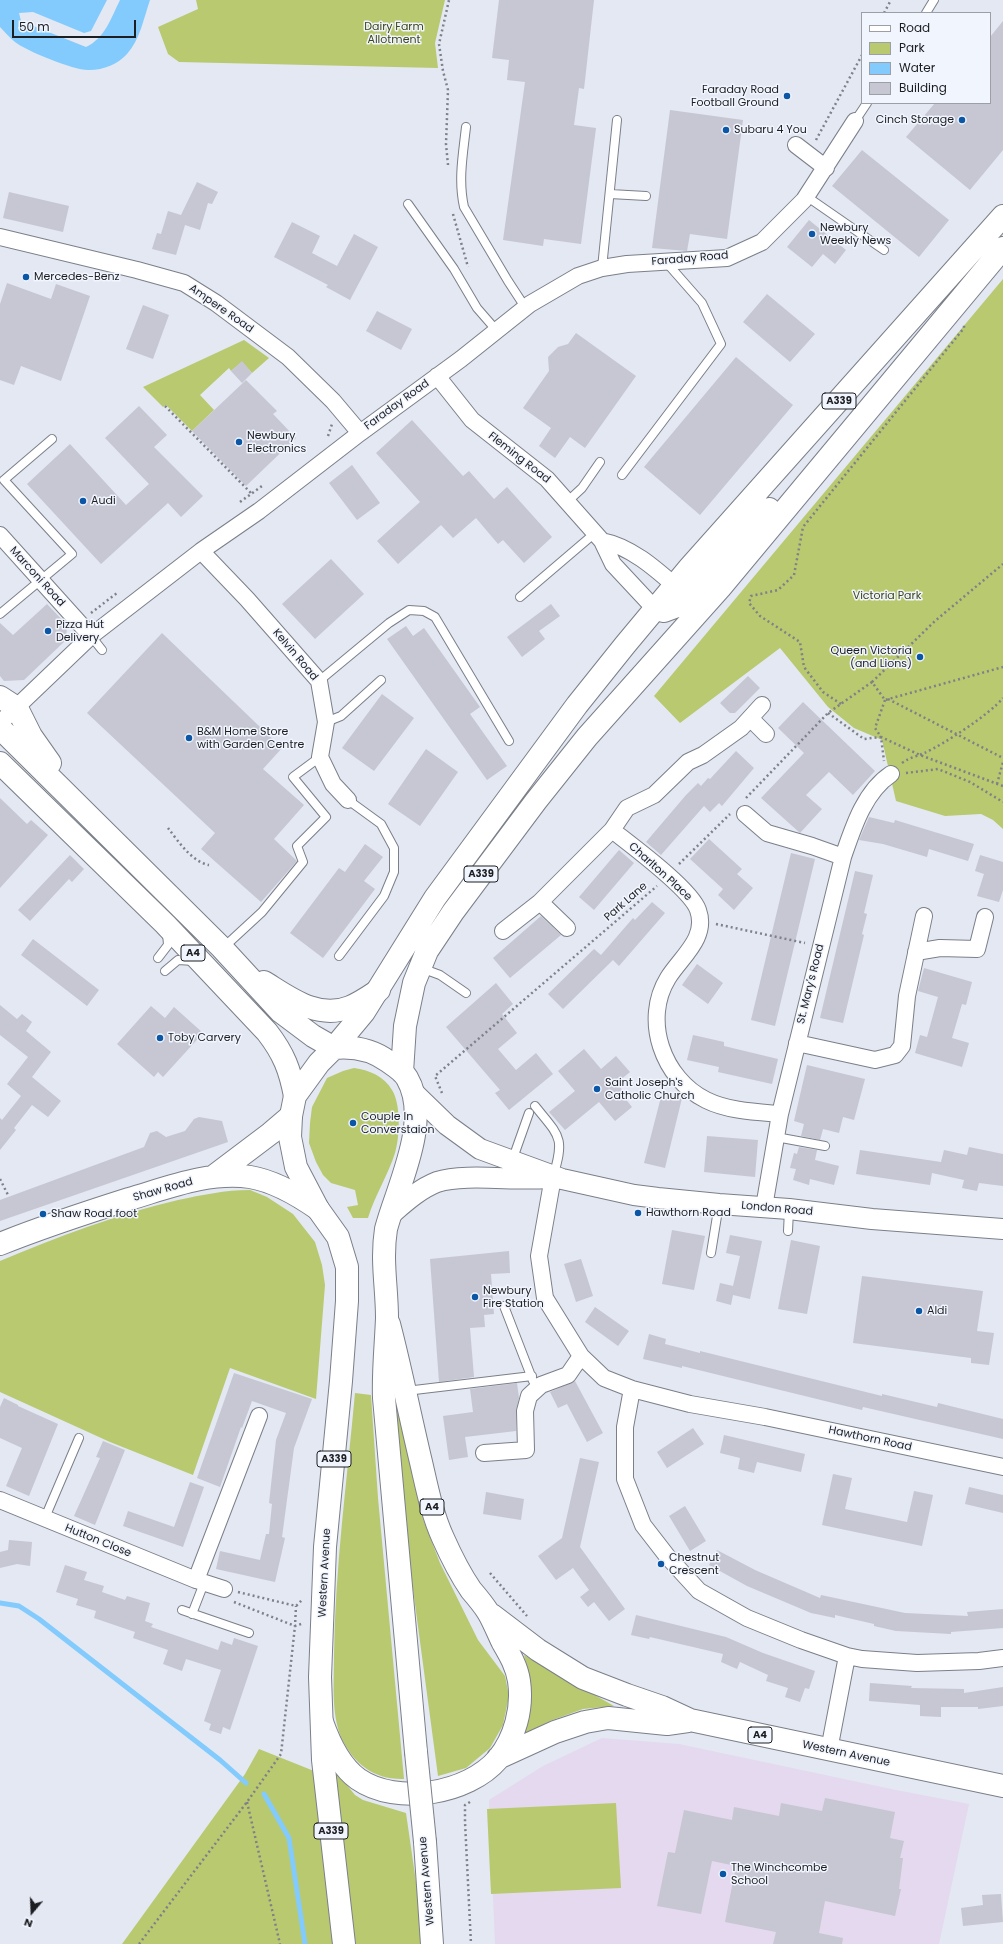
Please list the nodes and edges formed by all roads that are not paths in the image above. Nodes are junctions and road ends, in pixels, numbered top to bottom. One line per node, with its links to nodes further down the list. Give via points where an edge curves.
1 (934, 0): 2 (lane)
2 (927, 12)
3 (867, 104): 5 (lane)
4 (616, 120): 9 (lane)
5 (855, 121): 8 (street, Faraday Road)
6 (466, 127): 19 (lane, via 461,172 464,207)
7 (796, 145): 8 (street)
8 (826, 168): 11 (street, Faraday Road)
9 (610, 194): 10 (lane); 18 (lane)
10 (646, 196)
11 (806, 196): 16 (lane); 17 (street, Faraday Road, via 762,242 727,258)
12 (408, 204): 20 (lane, via 478,308)
13 (1003, 216): 32 (main road, A339)
14 (0, 237): 22 (street, Ampere Road, via 184,283 216,303 288,357 333,401)
15 (1003, 248): 32 (main road, A339, via 804,487)
16 (884, 250)
17 (666, 262): 18 (street, Faraday Road); 25 (lane, via 702,303 721,344)
18 (602, 268): 19 (street, Faraday Road, via 578,276)
19 (525, 307): 20 (street, Faraday Road)
20 (497, 331): 21 (street, Faraday Road)
21 (437, 376): 22 (street, Faraday Road); 26 (street, Fleming Road, via 472,420 547,478)
22 (360, 433): 29 (street, Faraday Road, via 260,511)
23 (52, 439): 30 (lane, via 4,480 72,554)
24 (600, 462): 26 (lane, via 582,488)
25 (622, 475)
26 (568, 501): 28 (street, Fleming Road)
27 (0, 535): 30 (street, Marconi Road)
28 (599, 537): 31 (lane); 32 (street, via 627,549); 33 (street, Fleming Road, via 613,564)
29 (201, 551): 35 (street, Faraday Road); 38 (street, Kelvin Road)
30 (40, 580): 34 (lane); 35 (street, Marconi Road)
31 (520, 597)
32 (688, 597): 33 (main road, A339); 66 (main road, A339, via 587,737 436,936)
33 (655, 609): 69 (main road, A339, via 577,705 435,898)
34 (0, 614)
35 (91, 636): 36 (lane); 39 (street, Faraday Road)
36 (102, 650)
37 (381, 680): 42 (lane, via 341,716)
38 (319, 681): 42 (street, Kelvin Road); 46 (lane, via 389,623 409,610 424,611 435,617)
39 (9, 703): 43 (street, Faraday Road); 52 (main road)
40 (762, 705): 41 (street)
41 (750, 718): 45 (street); 53 (street, via 722,742 688,762 654,795 627,808)
42 (326, 722): 47 (street, Kelvin Road)
43 (0, 723)
44 (0, 728): 52 (main road, A4)
45 (766, 734)
46 (509, 741)
47 (320, 757): 50 (street, via 333,784); 61 (lane, via 293,777 326,817 297,846 303,862 262,912)
48 (0, 763): 58 (main road, A4)
49 (888, 776): 54 (street, St. Mary's Road, via 871,795 854,825)
50 (348, 800): 63 (lane, via 380,824 394,848 394,872 384,896)
51 (741, 808): 54 (street, via 767,833)
52 (85, 810): 61 (main road, A4)
53 (612, 830): 55 (street); 78 (street, Charlton Place, via 668,876 694,901 699,910 700,930 696,940 668,979 659,999 655,1022 662,1053 681,1083 706,1100 735,1109)
54 (843, 857): 71 (street, St. Mary's Road)
55 (540, 902): 59 (street); 60 (street)
56 (924, 916): 62 (street)
57 (985, 917): 62 (street, via 977,949 940,948)
58 (165, 924): 64 (lane, via 169,942); 65 (main road, A4)
59 (567, 928)
60 (503, 931)
61 (222, 948): 67 (main road, A4)
62 (916, 952): 71 (street, via 907,996 902,1046 896,1055 875,1060)
63 (339, 956)
64 (158, 958)
65 (201, 962): 68 (lane, via 178,960); 75 (main road, A4, via 277,1044 288,1066)
66 (420, 968): 70 (lane, via 440,975); 73 (main road, A339, via 407,1007)
67 (244, 970): 69 (main road, via 290,998 319,1011 349,1008); 72 (main road, A4, via 287,1016)
68 (165, 971)
69 (379, 990): 72 (main road, A339)
70 (466, 993)
71 (797, 1043): 78 (street, St. Mary's Road)
72 (334, 1048): 73 (main road, via 346,1047 374,1054); 75 (main road, A339, via 319,1063)
73 (402, 1072): 74 (main road)
74 (413, 1092): 81 (street, London Road, via 459,1135); 88 (main road, Western Avenue, via 413,1141)
75 (293, 1106): 82 (main road, Shaw Road, via 271,1133); 86 (main road, A339, via 290,1137 296,1167)
76 (535, 1106): 83 (lane, via 557,1134 560,1146)
77 (529, 1113): 81 (lane)
78 (780, 1114): 79 (street, St. Mary's Road)
79 (776, 1137): 80 (lane); 85 (street, St. Mary's Road)
80 (825, 1146)
81 (509, 1170): 83 (street, London Road); 88 (street, London Road, via 438,1182 411,1198)
82 (214, 1176): 86 (main road, Shaw Road, via 250,1177 265,1181 294,1193); 91 (main road, Shaw Road, via 71,1217)
83 (553, 1177): 84 (street, London Road, via 634,1194); 95 (street, Hawthorn Road, via 539,1256 545,1298)
84 (719, 1204): 85 (street, London Road); 92 (lane)
85 (764, 1207): 87 (street, London Road)
86 (318, 1209): 113 (main road, Western Avenue / A339, via 338,1237 344,1255 347,1280 341,1381 325,1547)
87 (789, 1209): 89 (street, London Road, via 872,1219); 90 (lane)
88 (390, 1215): 94 (main road, Western Avenue, via 383,1244)
89 (1003, 1229)
90 (788, 1231)
91 (0, 1244)
92 (711, 1253)
93 (504, 1306): 96 (lane)
94 (387, 1317): 98 (main road, A4); 119 (main road, Western Avenue, bridge, via 383,1370 384,1398)
95 (581, 1356): 96 (street, via 568,1375); 97 (street, Hawthorn Road, via 604,1378)
96 (534, 1383): 98 (lane, via 486,1382); 101 (street, via 526,1403 526,1450)
97 (632, 1389): 102 (street, Hawthorn Road, via 690,1404); 111 (street, via 624,1427 625,1479 643,1525 667,1556 699,1591 747,1618)
98 (405, 1391): 108 (main road, A4, via 430,1498 443,1538 464,1579)
99 (259, 1416): 105 (street)
100 (79, 1438): 104 (lane)
101 (484, 1453)
102 (1003, 1466)
103 (0, 1500): 104 (street, Hutton Close)
104 (44, 1520): 105 (street, Hutton Close)
105 (200, 1582): 106 (street, Hutton Close); 109 (lane)
106 (224, 1589)
107 (182, 1610): 109 (lane)
108 (488, 1612): 114 (main road, Western Avenue / A4, via 538,1650 583,1678 662,1706); 116 (main road, A4, via 514,1662 519,1680 520,1704 516,1722 512,1735)
109 (192, 1614): 110 (lane)
110 (249, 1633)
111 (846, 1656): 112 (street, via 917,1663); 115 (street)
112 (1003, 1658)
113 (320, 1717): 116 (main road, A4, via 328,1740 348,1769 371,1787 385,1792 399,1795 432,1792 470,1780 485,1771); 118 (main road, Western Avenue / A339)
114 (690, 1720): 115 (main road, Western Avenue / A4); 116 (main road, Western Avenue / A4, via 667,1724 608,1718 585,1722 555,1732)
115 (829, 1750): 117 (main road, Western Avenue / A4)
116 (498, 1758)
117 (1003, 1786)
118 (344, 1944)
119 (432, 1944)

